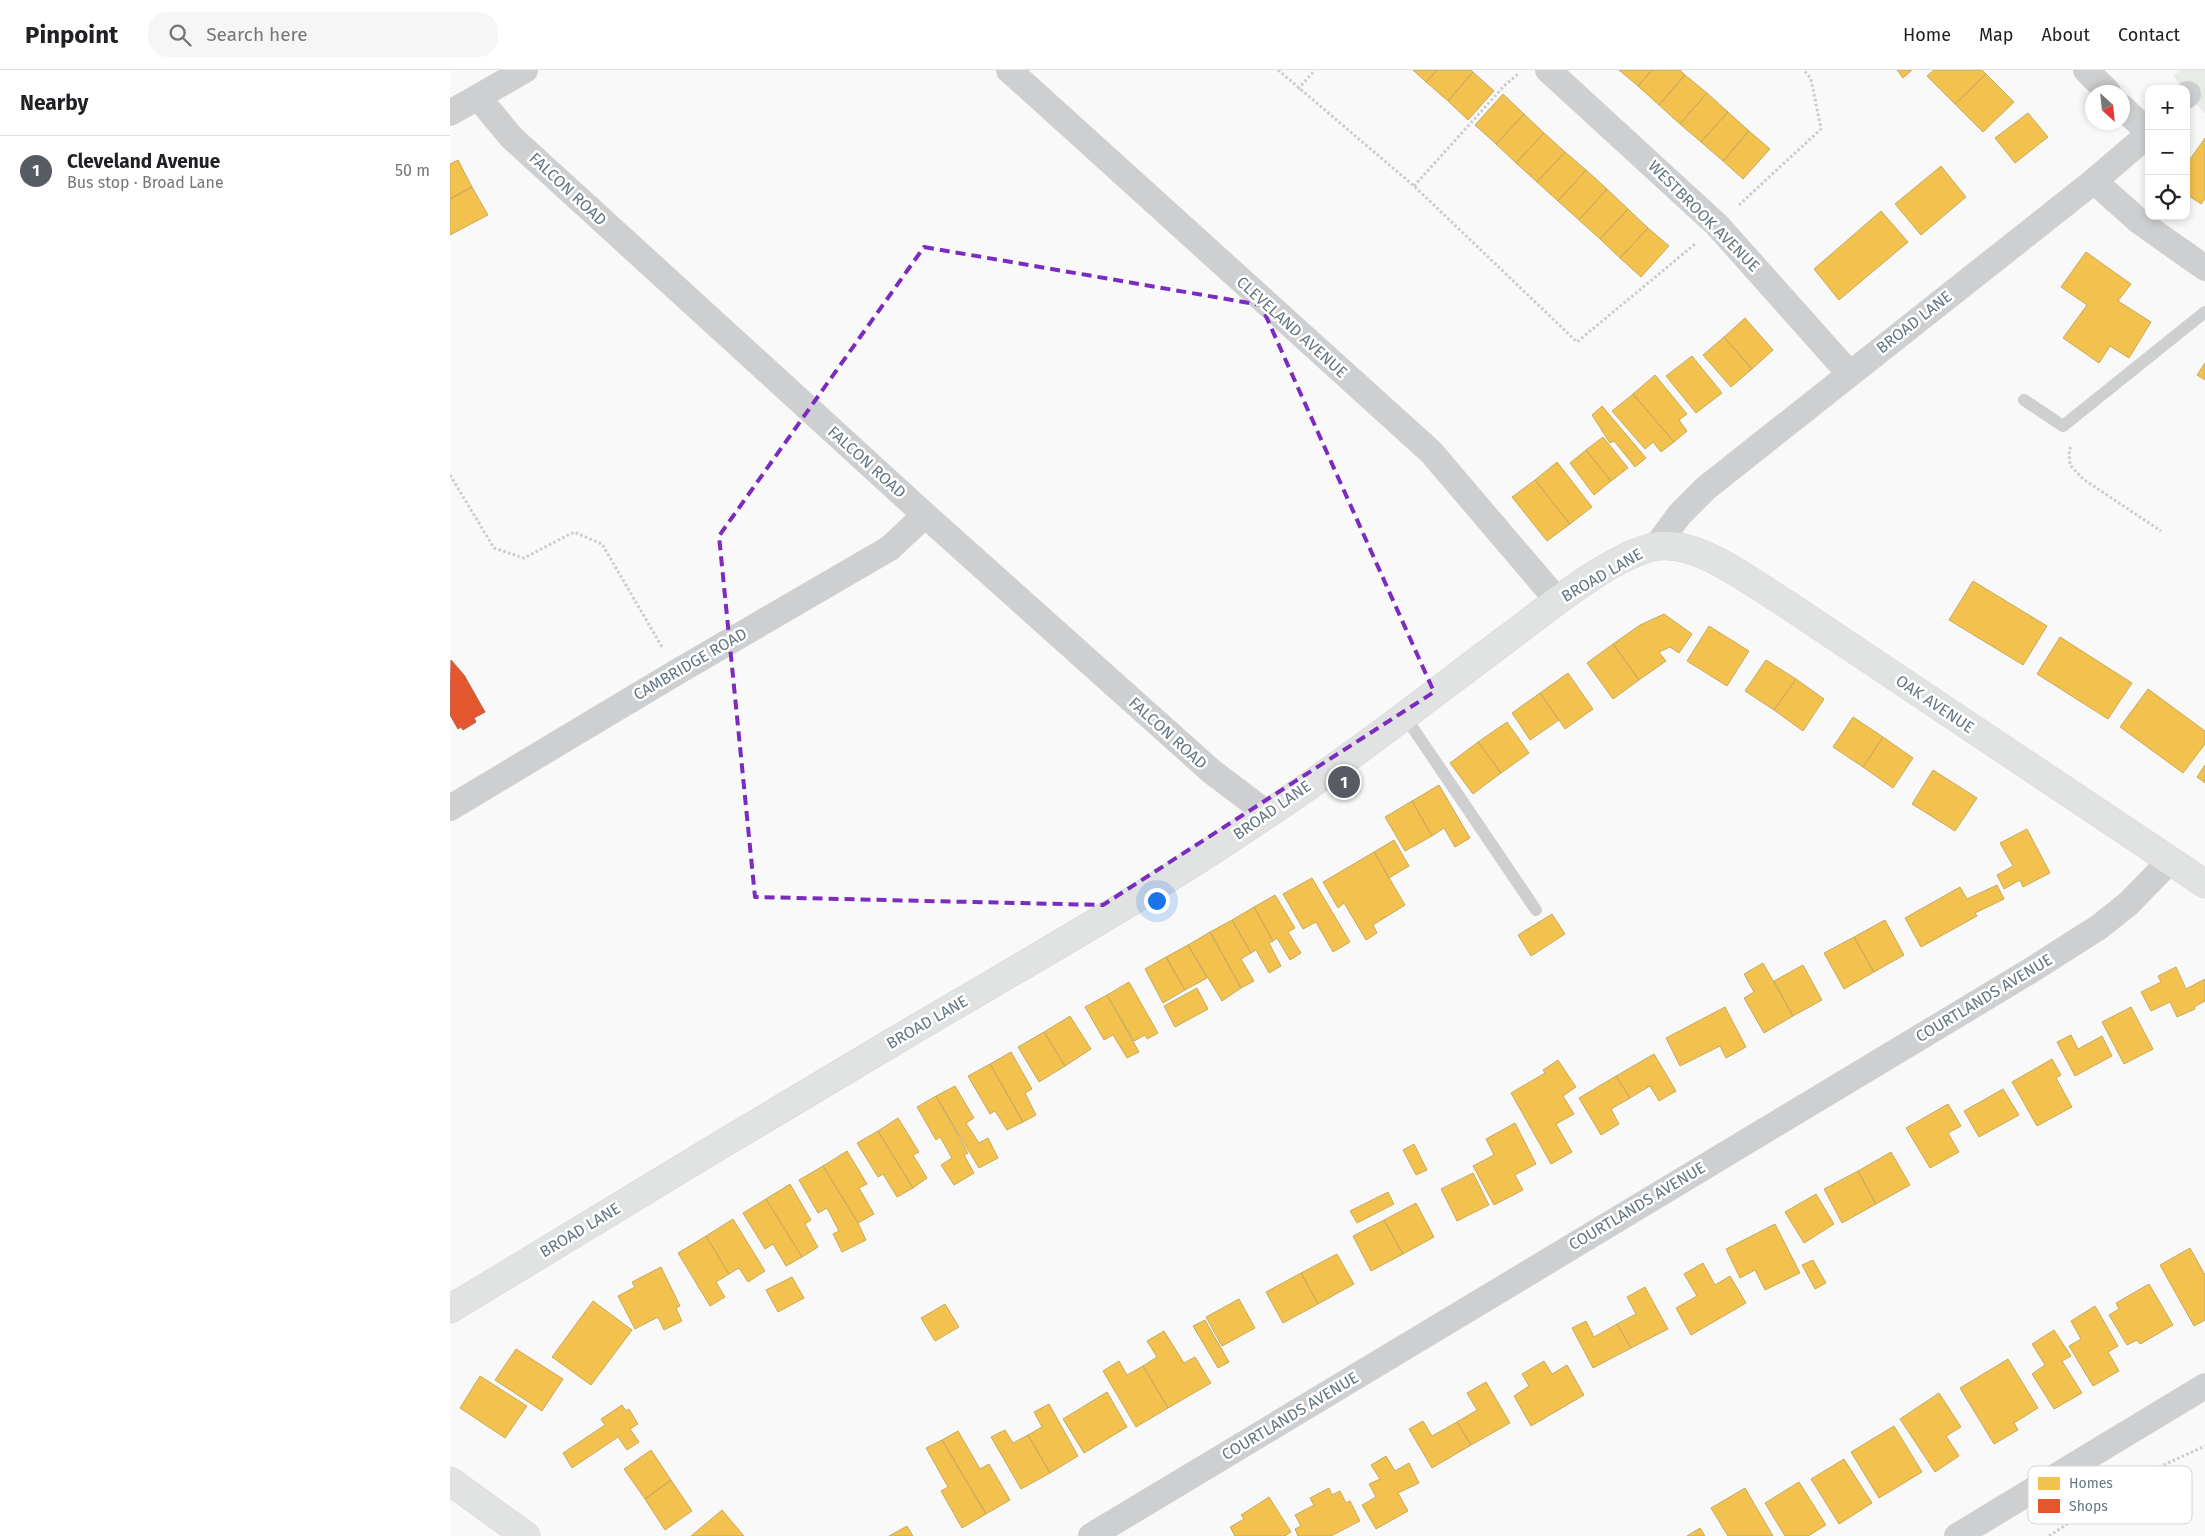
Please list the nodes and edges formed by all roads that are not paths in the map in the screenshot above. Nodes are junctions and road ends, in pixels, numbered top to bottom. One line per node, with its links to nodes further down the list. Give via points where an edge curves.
1 (526, 70): 6 (street)
2 (1009, 70): 18 (street, CLEVELAND AVENUE, via 1431,452)
3 (1548, 70): 14 (street, WESTBROOK AVENUE, via 1717,224)
4 (2086, 70): 5 (street)
5 (2101, 85)
6 (478, 97): 7 (street); 16 (street, FALCON ROAD, via 511,137)
7 (450, 113)
8 (2130, 115): 9 (street)
9 (2146, 130)
10 (2145, 136): 11 (street, BROAD LANE)
11 (2094, 181): 12 (street, via 2140,222); 14 (street, BROAD LANE)
12 (2205, 268)
13 (2205, 312): 15 (lane, via 2063,426)
14 (1849, 373): 17 (street, BROAD LANE, via 1691,501)
15 (2024, 400)
16 (925, 515): 20 (street, CAMBRIDGE ROAD, via 890,548); 21 (street, FALCON ROAD, via 1211,771)
17 (1657, 545): 18 (street, BROAD LANE, via 1622,560); 22 (street, OAK AVENUE, via 1690,550 1718,562)
18 (1558, 601): 19 (street, BROAD LANE)
19 (1404, 716): 21 (street, BROAD LANE); 24 (lane)
20 (450, 808)
21 (1268, 814): 25 (street, BROAD LANE, via 1168,881 896,1040)
22 (2170, 861): 23 (street, OAK AVENUE); 31 (street, COURTLANDS AVENUE, via 2128,904 2099,927 2030,971)
23 (2205, 884)
24 (1536, 910)
25 (450, 1309)
26 (2205, 1386): 27 (street)
27 (2073, 1466)
28 (450, 1481): 30 (street)
29 (2028, 1493): 32 (street)
30 (526, 1536)
31 (1091, 1536)
32 (1957, 1536)

